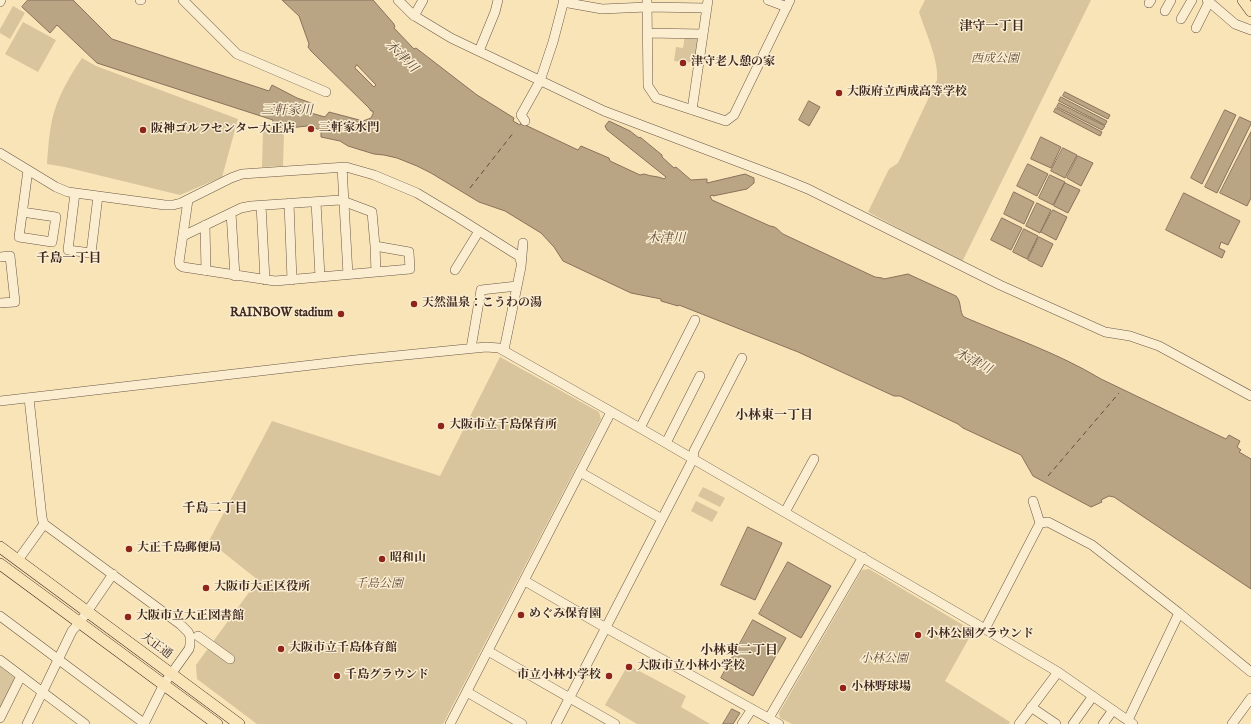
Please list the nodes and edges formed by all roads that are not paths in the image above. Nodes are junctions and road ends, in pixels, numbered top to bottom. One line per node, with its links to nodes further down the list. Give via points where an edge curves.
1 (183, 0): 24 (street, via 237,54)
2 (398, 0): 16 (street)
3 (423, 0): 16 (street)
4 (498, 0): 22 (street)
5 (768, 0): 11 (street)
6 (1170, 0): 14 (street)
7 (1192, 0): 17 (street)
8 (1243, 0): 15 (main road)
9 (564, 1): 12 (street, via 602,9); 23 (street)
10 (1208, 1): 18 (street); 19 (street, via 1234,24)
11 (788, 3): 25 (street, via 734,115 726,121)
12 (647, 4): 13 (street); 20 (street)
13 (708, 4): 21 (street)
14 (1165, 11)
15 (1251, 11)
16 (414, 16): 22 (street)
17 (1181, 19)
18 (1196, 28)
19 (1251, 30)
20 (647, 33): 21 (street); 25 (street, via 648,86 656,98)
21 (703, 34): 25 (street)
22 (479, 51): 23 (street)
23 (540, 81): 26 (street, via 521,116); 61 (street, via 604,111 808,189 1000,285 1105,332 1130,336 1159,346)
24 (326, 92)
25 (692, 110)
26 (524, 121)
27 (0, 153): 29 (street)
28 (342, 168): 32 (street, via 242,174); 33 (street); 40 (street, via 369,173 417,193)
29 (28, 170): 30 (street, via 62,190); 37 (street)
30 (74, 193): 31 (street); 31 (street, via 68,250 91,253)
31 (98, 196): 32 (street, via 165,205)
32 (188, 200): 41 (street)
33 (344, 201): 34 (street); 43 (street, via 372,212); 49 (street)
34 (316, 202): 35 (street); 51 (street)
35 (289, 203): 36 (street); 53 (street)
36 (261, 205): 38 (street, via 245,207); 52 (street)
37 (22, 212): 37 (street, via 56,217 52,242 19,237)
38 (231, 213): 39 (street); 50 (street)
39 (205, 225): 41 (street); 47 (street)
40 (480, 231): 45 (street, via 519,256); 46 (street)
41 (183, 236): 47 (street, via 180,265)
42 (523, 244): 45 (street)
43 (375, 246): 48 (street); 48 (street, via 409,252 410,269)
44 (0, 257): 55 (street, via 10,256 15,302)
45 (521, 262): 54 (street)
46 (455, 270)
47 (206, 271): 50 (street)
48 (376, 272): 49 (street)
49 (348, 275): 51 (street)
50 (236, 276): 52 (street)
51 (320, 277): 53 (street)
52 (265, 280): 53 (street)
53 (292, 280)
54 (517, 286): 57 (street, via 481,290); 58 (street)
55 (0, 303)
56 (695, 320): 65 (street)
57 (471, 348): 58 (street, via 493,347); 62 (street)
58 (504, 350): 64 (street)
59 (742, 358): 67 (street, via 694,450)
60 (700, 376): 66 (street)
61 (1251, 396)
62 (29, 398): 63 (street); 74 (street)
63 (0, 401)
64 (611, 412): 65 (street); 69 (street)
65 (640, 428): 66 (street)
66 (666, 443): 67 (street)
67 (693, 459): 71 (street); 72 (street)
68 (814, 459): 71 (street)
69 (580, 472): 72 (street); 80 (street)
70 (1033, 501): 73 (street)
71 (785, 512): 76 (street)
72 (662, 519): 85 (street)
73 (1040, 523): 82 (street, via 1048,522 1092,545); 86 (street)
74 (44, 524): 77 (street); 79 (street)
75 (0, 547): 77 (main road, 大正通)
76 (863, 557): 86 (street); 106 (street)
77 (18, 560): 81 (main road, 大正通)
78 (0, 564): 84 (main road)
79 (113, 574): 81 (street); 94 (street, via 188,632 189,649)
80 (525, 581): 85 (street); 88 (street)
81 (87, 611): 84 (street); 94 (main road, 大正通)
82 (1179, 613): 93 (street); 107 (street)
83 (0, 616): 89 (street)
84 (80, 622): 89 (street, via 72,631); 96 (main road)
85 (606, 628): 100 (street); 103 (street)
86 (985, 629): 92 (street)
87 (198, 636): 90 (street)
88 (488, 651): 98 (street); 100 (street)
89 (58, 659): 97 (street); 110 (street)
90 (230, 659)
91 (0, 660): 95 (street)
92 (1058, 672): 99 (street); 102 (street)
93 (1251, 672)
94 (172, 674): 96 (street); 112 (main road, 大正通)
95 (21, 676): 97 (street); 105 (street)
96 (164, 684): 110 (street); 111 (main road)
97 (42, 692): 108 (street); 109 (street)
98 (467, 692): 113 (street); 114 (street)
99 (1093, 696): 104 (street); 120 (street)
100 (569, 698): 115 (street); 116 (street)
101 (1251, 698): 122 (street)
102 (1031, 707): 118 (street); 119 (street)
103 (752, 709): 106 (street); 117 (street)
104 (1113, 710): 107 (street); 121 (street)
105 (0, 718)
106 (775, 722)
107 (1131, 722)
108 (27, 724)
109 (85, 724)
110 (145, 724)
111 (217, 724)
112 (239, 724)
113 (450, 724)
114 (522, 724)
115 (556, 724)
116 (613, 724)
117 (742, 724)
118 (1019, 724)
119 (1056, 724)
120 (1073, 724)
121 (1103, 724)
122 (1232, 724)

